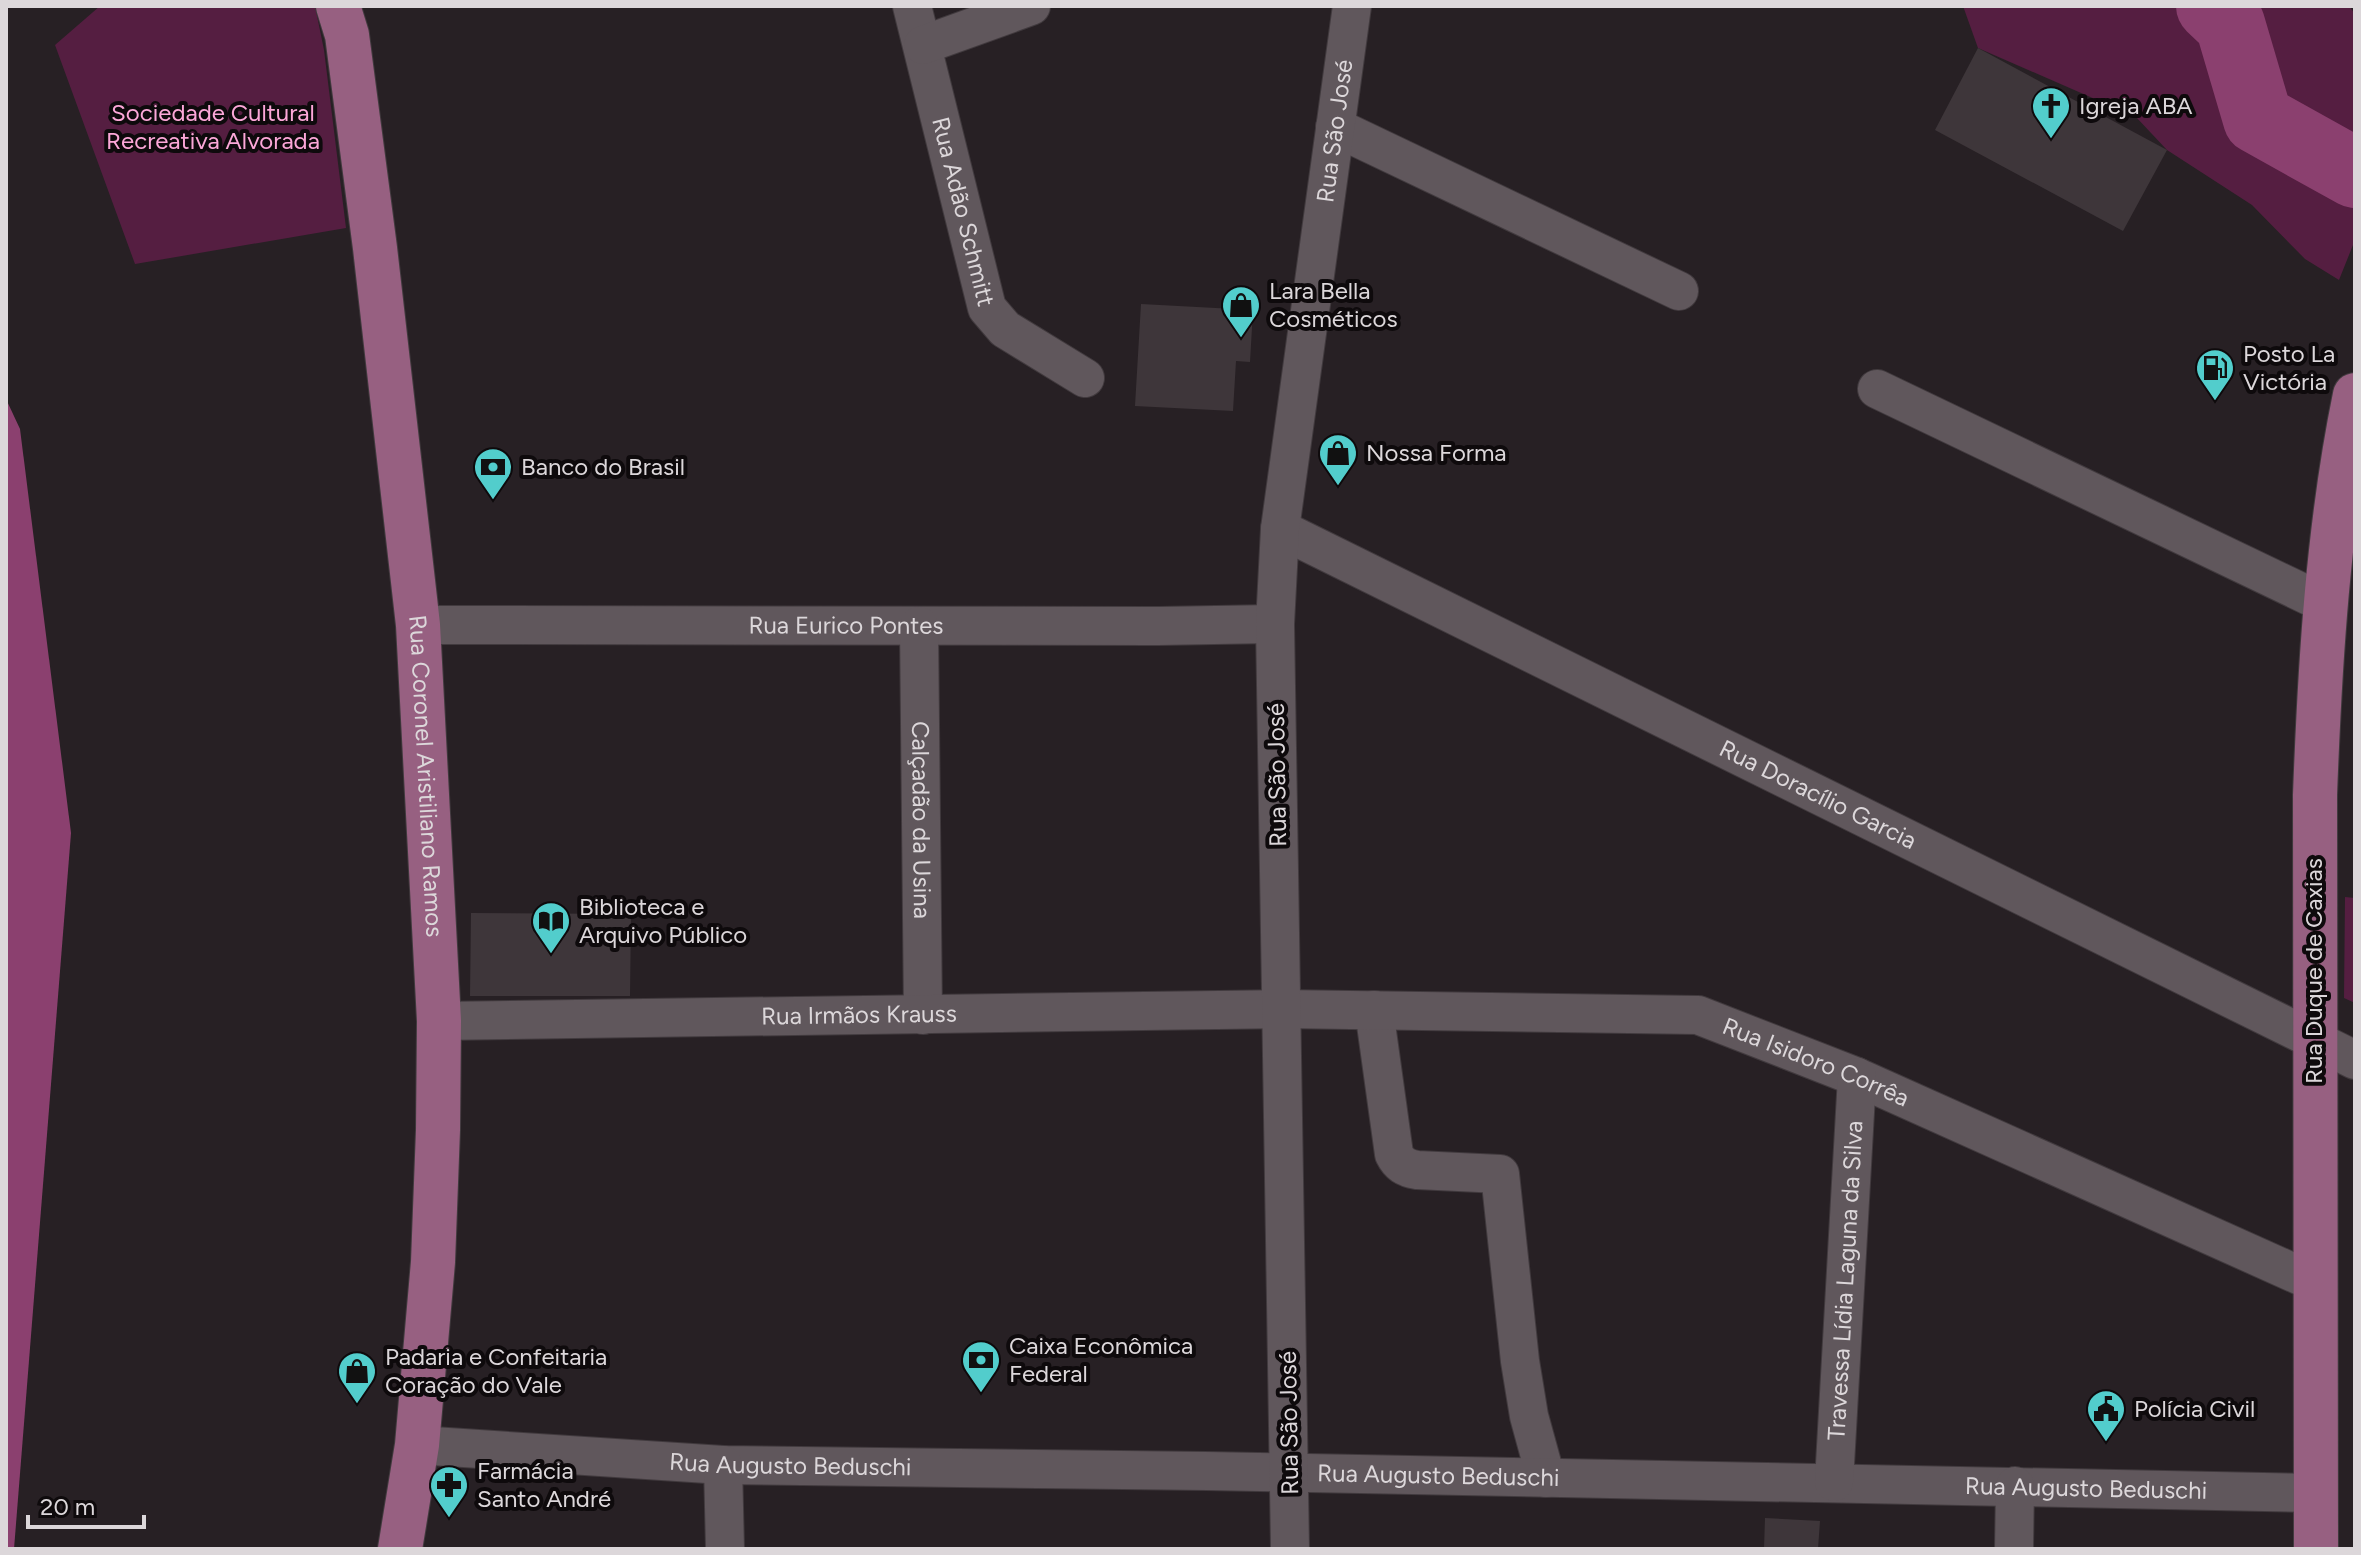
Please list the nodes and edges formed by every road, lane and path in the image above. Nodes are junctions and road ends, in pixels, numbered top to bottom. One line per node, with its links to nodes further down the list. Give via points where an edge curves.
1 (338, 6): 14 (main road, Rua Coronel Aristiliano Ramos, via 347,35 375,248)
2 (912, 6): 5 (street, Rua Adão Schmitt)
3 (1031, 6): 5 (street)
4 (1352, 6): 6 (street, Rua São José)
5 (923, 45): 8 (street, Rua Adão Schmitt, via 987,308 1005,329)
6 (1335, 127): 7 (street); 11 (street, Rua São José)
7 (1679, 291)
8 (1085, 378)
9 (1877, 389): 12 (street)
10 (2355, 395): 12 (main road, Rua Duque de Caxias)
11 (1280, 529): 13 (street, Rua São José); 20 (street, Rua Doracílio Garcia)
12 (2326, 604): 20 (main road, Rua Duque de Caxias, via 2315,795)
13 (1275, 624): 15 (street, Rua Eurico Pontes); 16 (street, Rua São José)
14 (418, 625): 15 (street, Rua Eurico Pontes); 19 (main road, Rua Coronel Aristiliano Ramos)
15 (919, 626): 18 (street, Calçadão da Usina)
16 (1281, 1009): 17 (street, Rua Isidoro Corrêa); 18 (street, Rua Irmãos Krauss); 26 (street, Rua São José)
17 (1374, 1010): 22 (street, Rua Isidoro Corrêa, via 1698,1015); 27 (street, via 1398,1162 1417,1170 1500,1174 1520,1361)
18 (923, 1015): 19 (street, Rua Irmãos Krauss)
19 (439, 1021): 24 (main road, Rua Coronel Aristiliano Ramos, via 433,1262)
20 (2314, 1039): 21 (street, Rua Doracílio Garcia); 23 (main road, Rua Duque de Caxias)
21 (2355, 1060)
22 (1857, 1077): 23 (street, Rua Isidoro Corrêa); 28 (street, Travessa Lídia Laguna da Silva)
23 (2314, 1282): 30 (main road, Rua Duque de Caxias)
24 (417, 1445): 25 (street, Rua Augusto Beduschi); 31 (main road, Rua Coronel Aristiliano Ramos)
25 (723, 1465): 26 (street, Rua Augusto Beduschi); 32 (street)
26 (1289, 1473): 27 (street, Rua Augusto Beduschi); 33 (street, Rua São José)
27 (1546, 1478): 28 (street, Rua Augusto Beduschi)
28 (1834, 1482): 29 (street, Rua Augusto Beduschi)
29 (2015, 1486): 30 (street, Rua Augusto Beduschi); 34 (street)
30 (2316, 1493): 35 (main road, Rua Duque de Caxias)
31 (400, 1549)
32 (725, 1549)
33 (1290, 1549)
34 (2014, 1549)
35 (2316, 1549)

